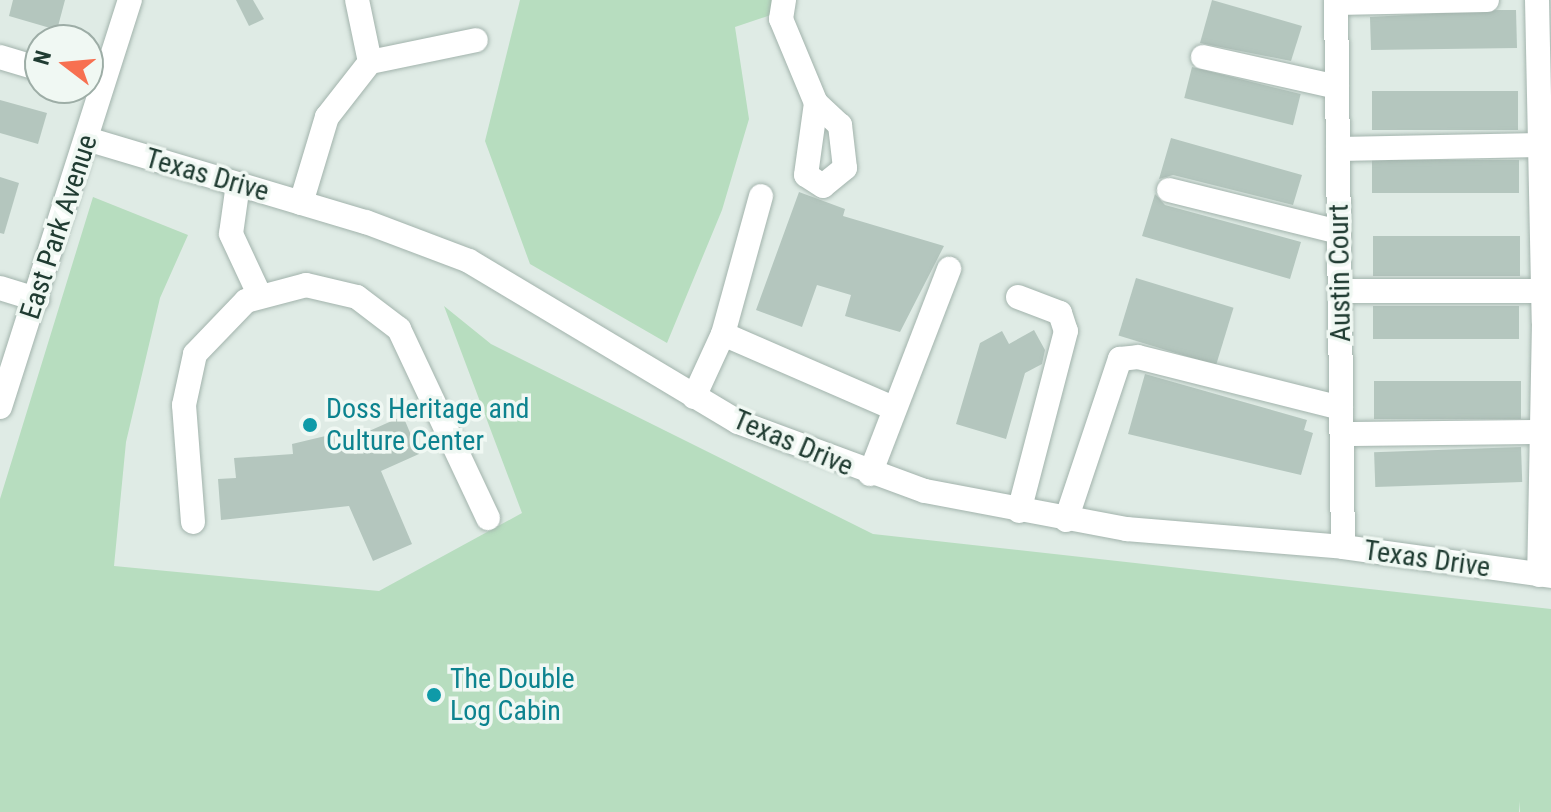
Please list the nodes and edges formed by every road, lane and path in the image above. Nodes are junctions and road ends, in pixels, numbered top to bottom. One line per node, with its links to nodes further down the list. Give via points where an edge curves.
1 (130, 0): 12 (street, East Park Avenue)
2 (357, 0): 10 (street)
3 (784, 0): 14 (street, via 781,19)
4 (1487, 0): 6 (street)
5 (1537, 0): 17 (street)
6 (1336, 2): 13 (street, Austin Court)
7 (476, 40): 10 (street)
8 (0, 57): 11 (street)
9 (1203, 57): 13 (street)
10 (370, 62): 22 (street, via 327,117)
11 (24, 64)
12 (104, 66)
13 (1337, 87): 18 (street, Austin Court)
14 (816, 103)
15 (93, 104): 16 (street, East Park Avenue)
16 (87, 139): 19 (street, Texas Drive); 30 (street, East Park Avenue)
17 (1541, 145): 18 (street); 27 (street)
18 (1338, 149): 23 (street, Austin Court)
19 (238, 184): 22 (street, Texas Drive); 28 (street, via 231,234)
20 (1169, 190): 23 (street)
21 (761, 196): 31 (street)
22 (301, 203): 32 (street, Texas Drive, via 469,261)
23 (1339, 232): 26 (street, Austin Court)
24 (949, 269): 34 (street)
25 (0, 288): 30 (street)
26 (1340, 291): 27 (street); 35 (street, Austin Court)
27 (1543, 291): 36 (street)
28 (259, 294): 40 (street, via 327,287 392,321); 42 (street, via 213,327 188,374)
29 (1018, 297): 39 (street, via 1060,313 1066,331)
30 (37, 299): 33 (street, East Park Avenue)
31 (723, 334): 32 (street); 34 (street)
32 (694, 397): 38 (street, Texas Drive)
33 (0, 407)
34 (891, 407): 38 (street)
35 (1341, 408): 37 (street, Austin Court); 41 (street, via 1138,357 1120,359)
36 (1543, 432): 37 (street); 44 (street)
37 (1342, 434): 43 (street, Austin Court)
38 (870, 474): 39 (street, Texas Drive)
39 (1019, 511): 41 (street, Texas Drive)
40 (488, 518)
41 (1066, 520): 43 (street, Texas Drive)
42 (193, 522)
43 (1343, 547): 44 (street, Texas Drive)
44 (1545, 575)

